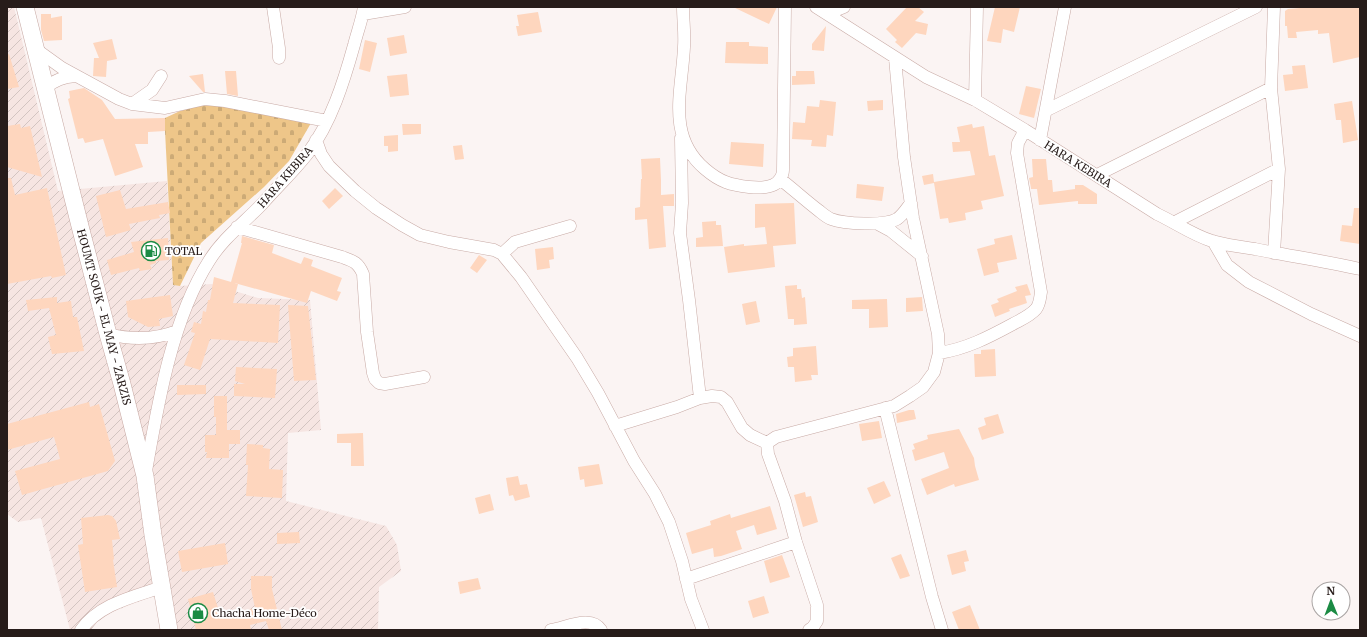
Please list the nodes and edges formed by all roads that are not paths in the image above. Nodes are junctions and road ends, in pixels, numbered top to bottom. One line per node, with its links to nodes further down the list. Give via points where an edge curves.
1 (25, 7): 14 (main road, HOUMT SOUK - EL MAY - ZARZIS)
2 (273, 7): 15 (street)
3 (405, 7): 12 (street)
4 (683, 7): 26 (street)
5 (785, 7): 31 (street, via 783,170)
6 (816, 7): 13 (street, HARA KEBIRA)
7 (844, 7): 13 (street)
8 (977, 7): 21 (street)
9 (1066, 7): 23 (street)
10 (1256, 7): 23 (street)
11 (1274, 7): 20 (street)
12 (363, 10): 24 (street, HARA KEBIRA, via 343,83)
13 (827, 10): 16 (street, HARA KEBIRA)
14 (37, 50): 17 (street); 19 (main road, HOUMT SOUK - EL MAY - ZARZIS)
15 (279, 58)
16 (895, 58): 21 (street, HARA KEBIRA, via 926,77); 32 (street)
17 (76, 76): 19 (street, via 54,81); 22 (street)
18 (161, 76): 22 (street, via 152,90)
19 (45, 88): 43 (main road, HOUMT SOUK - EL MAY - ZARZIS)
20 (1271, 88): 29 (street); 30 (street)
21 (975, 100): 25 (street, HARA KEBIRA)
22 (132, 104): 24 (street, via 165,108 205,99)
23 (1047, 110): 28 (street)
24 (327, 121): 27 (street, HARA KEBIRA)
25 (1025, 130): 28 (street, HARA KEBIRA); 45 (street, via 1018,143 1017,153 1041,292 1040,303 1028,315 988,338)
26 (681, 133): 31 (street, via 686,147 700,165 725,183 757,188 775,184); 47 (street, via 680,233)
27 (316, 140): 36 (street, HARA KEBIRA, via 289,174); 39 (street, via 329,166 365,200 402,225 420,235 494,250)
28 (1040, 140): 30 (street, HARA KEBIRA)
29 (1279, 169): 33 (street); 38 (street)
30 (1097, 175): 33 (street, HARA KEBIRA, via 1157,214)
31 (780, 179): 34 (street, via 830,219)
32 (911, 203): 34 (street, via 898,218); 40 (street)
33 (1175, 222): 37 (street, HARA KEBIRA)
34 (878, 224): 40 (street)
35 (570, 226): 39 (street, via 515,242)
36 (237, 227): 42 (street, HARA KEBIRA, via 211,258 199,278); 46 (street, via 342,256 354,262 363,274 367,332 375,379 385,384)
37 (1213, 241): 38 (street, HARA KEBIRA); 44 (street, via 1227,265 1249,282)
38 (1274, 253): 41 (street, HARA KEBIRA)
39 (502, 254): 49 (street, via 533,293 577,358)
40 (922, 256): 45 (street, via 938,334)
41 (1360, 269)
42 (177, 331): 43 (street, via 150,338 128,338); 51 (street, HARA KEBIRA)
43 (108, 334): 51 (main road, HOUMT SOUK - EL MAY - ZARZIS)
44 (1359, 337)
45 (939, 353): 48 (street, via 934,372 923,387 894,406)
46 (424, 377)
47 (700, 398): 49 (street); 50 (street, via 721,397 742,428)
48 (885, 408): 50 (street, via 776,437); 62 (street)
49 (615, 426): 53 (street, via 669,522)
50 (767, 443): 52 (street, via 768,454)
51 (145, 476): 54 (main road, HOUMT SOUK - EL MAY - ZARZIS)
52 (796, 542): 53 (street); 55 (street, via 817,605)
53 (686, 579): 60 (street)
54 (162, 587): 56 (street, via 107,607); 57 (main road, HOUMT SOUK - EL MAY - ZARZIS)
55 (820, 625): 61 (street)
56 (81, 630)
57 (169, 630)
58 (551, 630): 59 (street, via 583,622 591,622)
59 (601, 630)
60 (703, 630)
61 (808, 630)
62 (942, 630)

